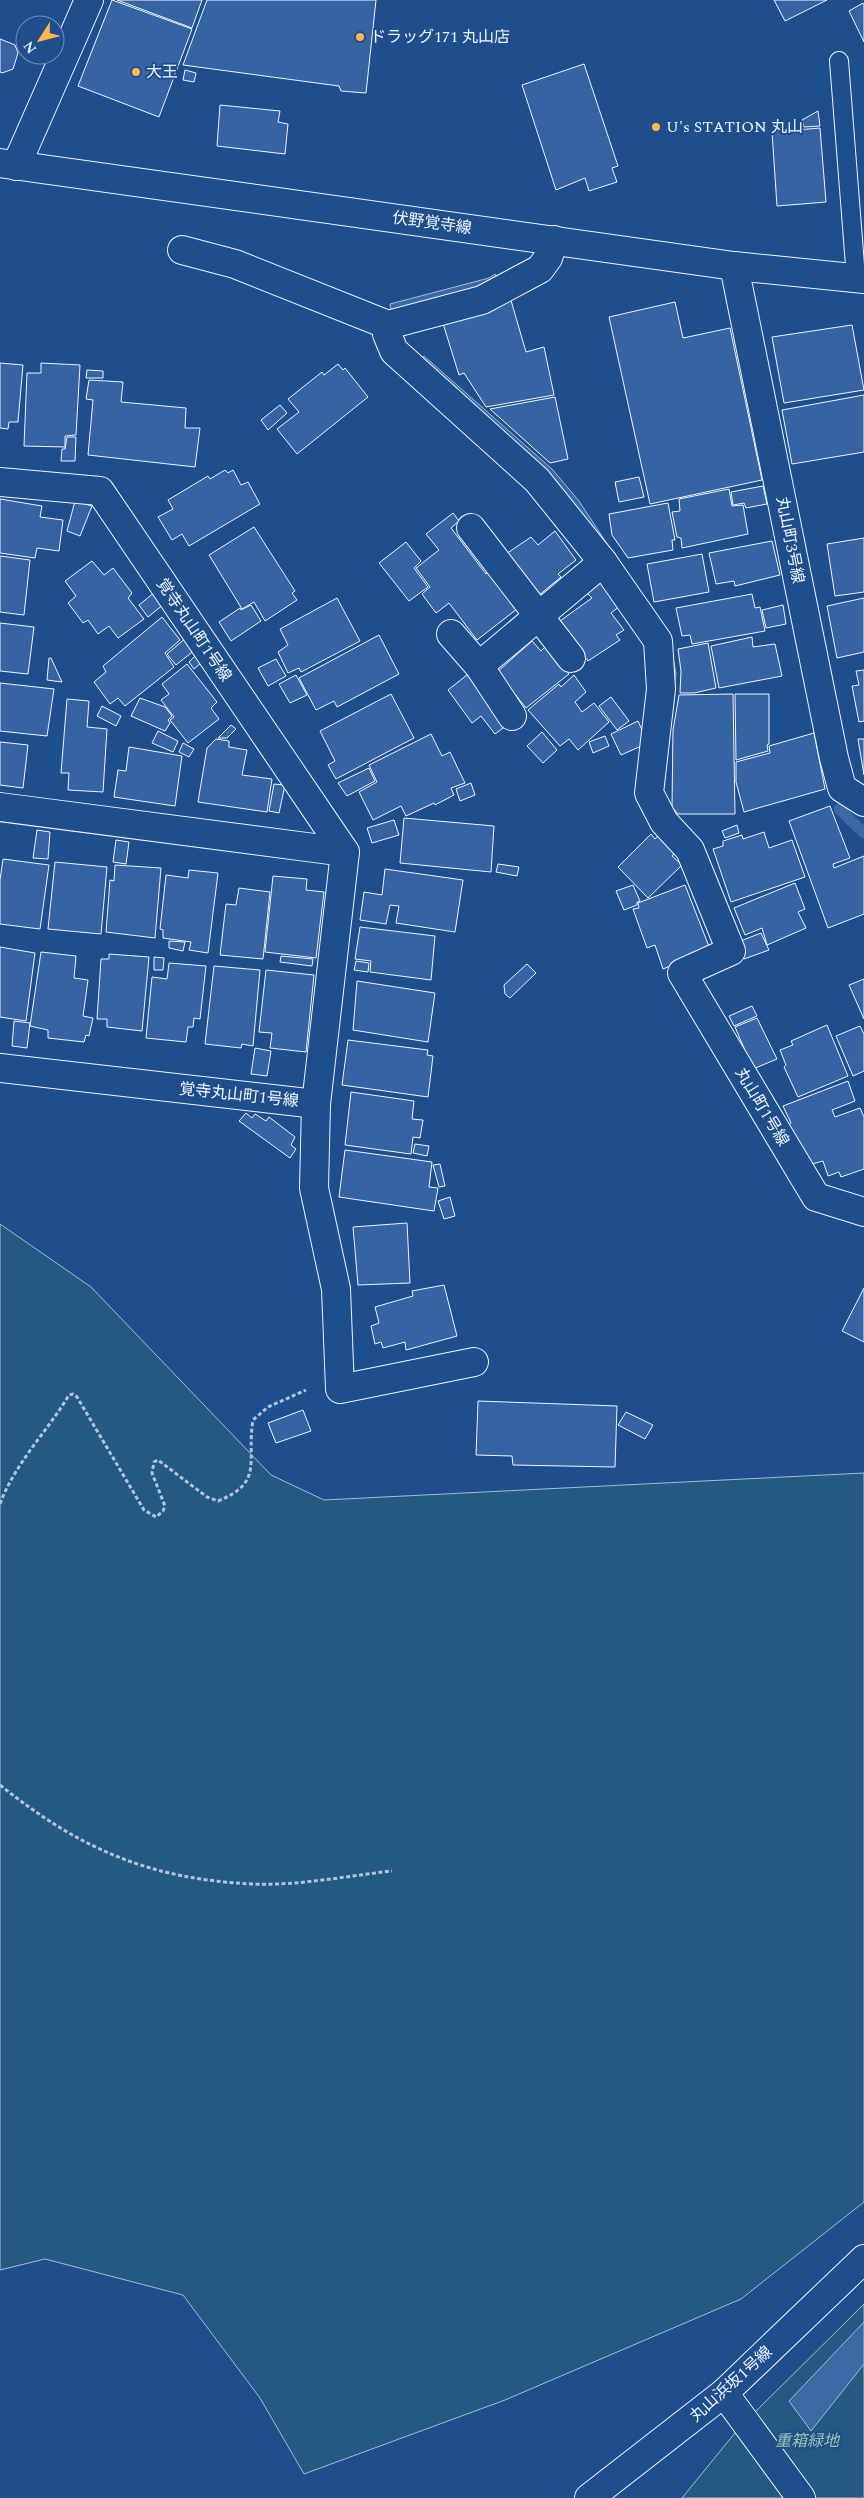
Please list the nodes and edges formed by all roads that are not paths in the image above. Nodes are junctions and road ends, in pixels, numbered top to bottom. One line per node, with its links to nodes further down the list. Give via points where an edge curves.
1 (89, 0): 3 (street)
2 (839, 61): 7 (lane)
3 (8, 165): 4 (street, 伏野覚寺線)
4 (554, 240): 6 (street, 伏野覚寺線); 8 (street, via 540,269 482,300)
5 (182, 250): 8 (street, via 235,264)
6 (734, 266): 7 (street, 伏野覚寺線); 17 (street, 丸山町3号線, via 834,758 842,788)
7 (860, 278)
8 (388, 325): 11 (street, via 387,334 394,350 536,480)
9 (0, 482): 19 (street, 覚寺丸山町1号線, via 100,490)
10 (470, 528): 12 (street)
11 (602, 562): 12 (street); 22 (street, 丸山町1号線, via 658,641 661,690 649,792 664,822 690,850 731,951 682,973 816,1197)
12 (538, 617): 14 (street); 15 (street)
13 (451, 634): 15 (street)
14 (571, 658)
15 (479, 666): 16 (street)
16 (512, 716)
17 (864, 802)
18 (0, 807): 19 (street)
19 (345, 852): 21 (street, 覚寺丸山町1号線)
20 (0, 1068): 21 (street, 覚寺丸山町1号線)
21 (316, 1104): 23 (street, via 314,1188 336,1289 340,1389)
22 (864, 1212)
23 (474, 1362)
24 (864, 2259): 25 (street, 丸山浜坂1号線)
25 (724, 2393): 26 (street, 丸山浜坂1号線); 27 (street)
26 (589, 2498)
27 (801, 2498)

